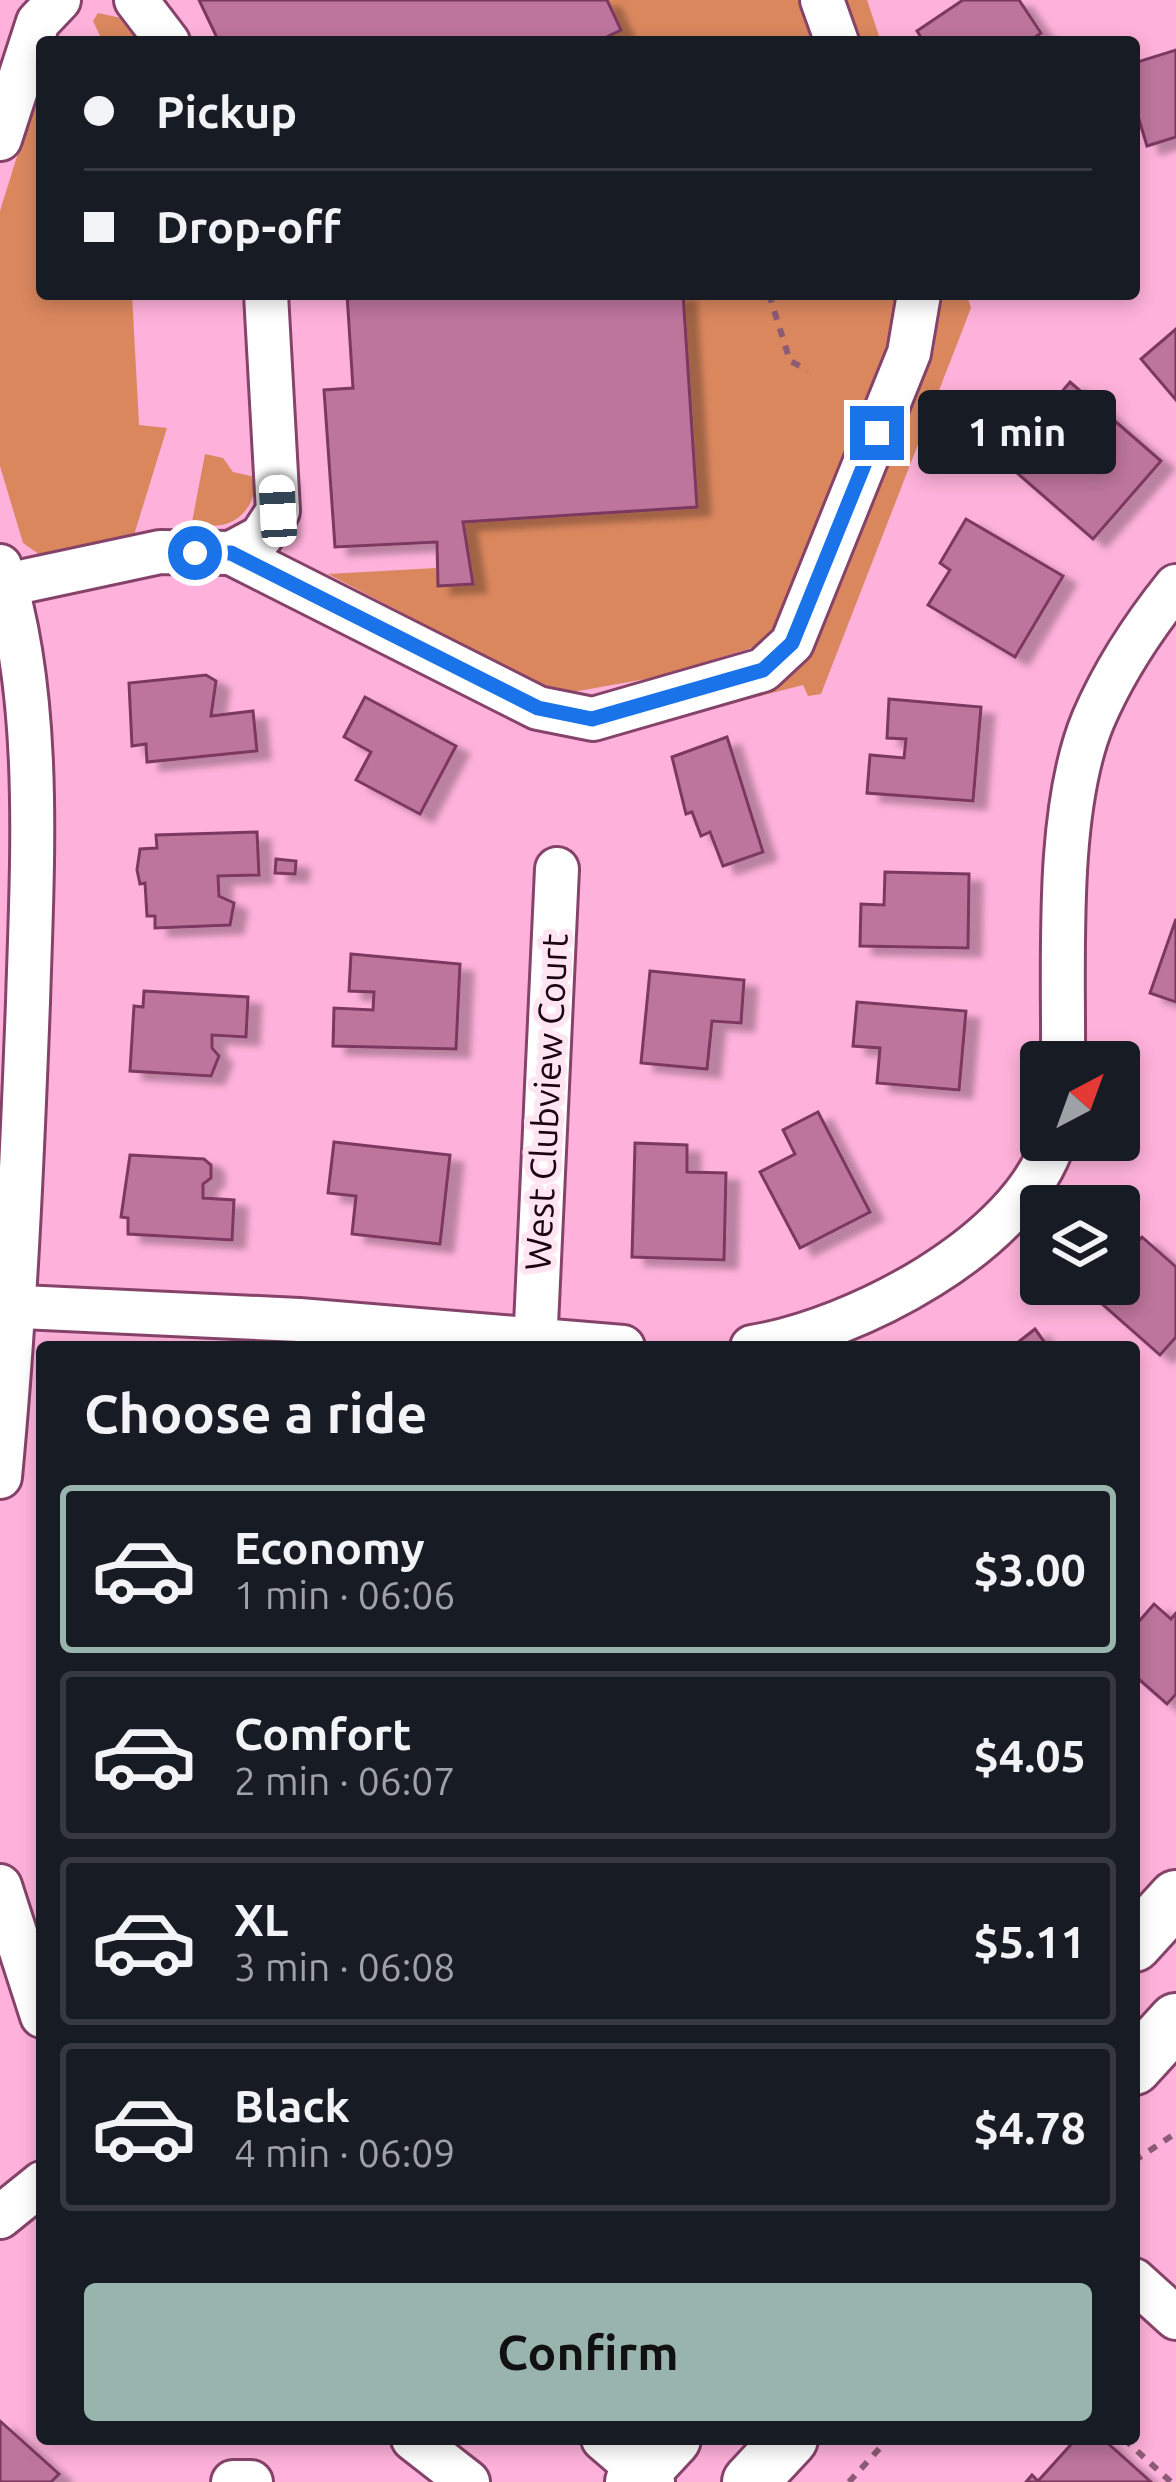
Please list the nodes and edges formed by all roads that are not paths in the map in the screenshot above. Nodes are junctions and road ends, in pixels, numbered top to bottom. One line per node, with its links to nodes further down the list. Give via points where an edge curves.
1 (59, 0): 6 (street, via 38,22)
2 (136, 0): 4 (street)
3 (822, 0): 5 (street)
4 (163, 36)
5 (835, 36)
6 (0, 139)
7 (266, 300): 9 (street, via 278,511 261,537)
8 (918, 300): 9 (street, via 909,353 801,622 763,670 592,719 538,708)
9 (231, 553): 10 (street, via 160,552)
10 (3, 575): 15 (street, via 26,707 32,895)
11 (1176, 586): 13 (street, via 1139,633 1092,723 1072,815)
12 (556, 868): 17 (street, West Clubview Court)
13 (1064, 1041)
14 (1048, 1161): 18 (street, via 963,1253 846,1324)
15 (8, 1306): 16 (street); 19 (street)
16 (520, 1341)
17 (535, 1341)
18 (777, 1341)
19 (0, 1477)
20 (0, 1886): 23 (street)
21 (1176, 1898): 22 (main road)
22 (1140, 1937)
23 (36, 1997)
24 (1176, 2021): 25 (main road)
25 (1140, 2060)
26 (36, 2188): 27 (street)
27 (0, 2217)
28 (1140, 2285): 29 (street)
29 (1176, 2318)
30 (421, 2445): 34 (street)
31 (784, 2445): 35 (main road)
32 (233, 2482): 33 (street)
33 (251, 2482)
34 (469, 2482)
35 (750, 2482)

